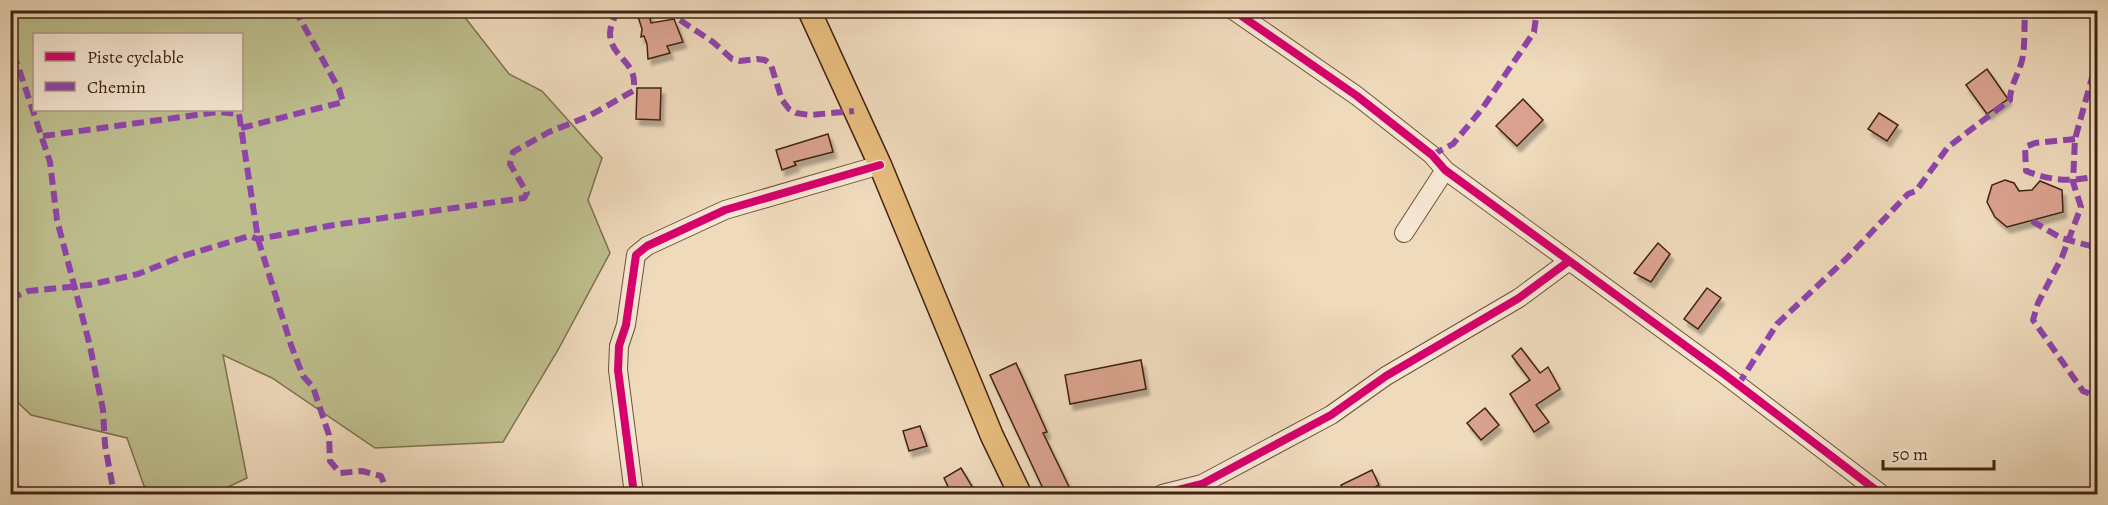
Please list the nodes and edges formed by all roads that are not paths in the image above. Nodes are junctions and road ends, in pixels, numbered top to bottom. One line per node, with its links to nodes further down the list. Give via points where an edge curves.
1 (808, 10): 3 (main road)
2 (1233, 10): 4 (street, via 1357,96 1432,155)
3 (880, 165): 7 (street, via 725,210 647,246 636,255 618,370); 8 (main road)
4 (1445, 170): 5 (street); 6 (street)
5 (1404, 233)
6 (1569, 261): 9 (street, via 1518,298 1386,376 1331,415 1202,484); 10 (street)
7 (634, 495)
8 (1020, 495)
9 (1162, 495)
10 (1881, 495)

